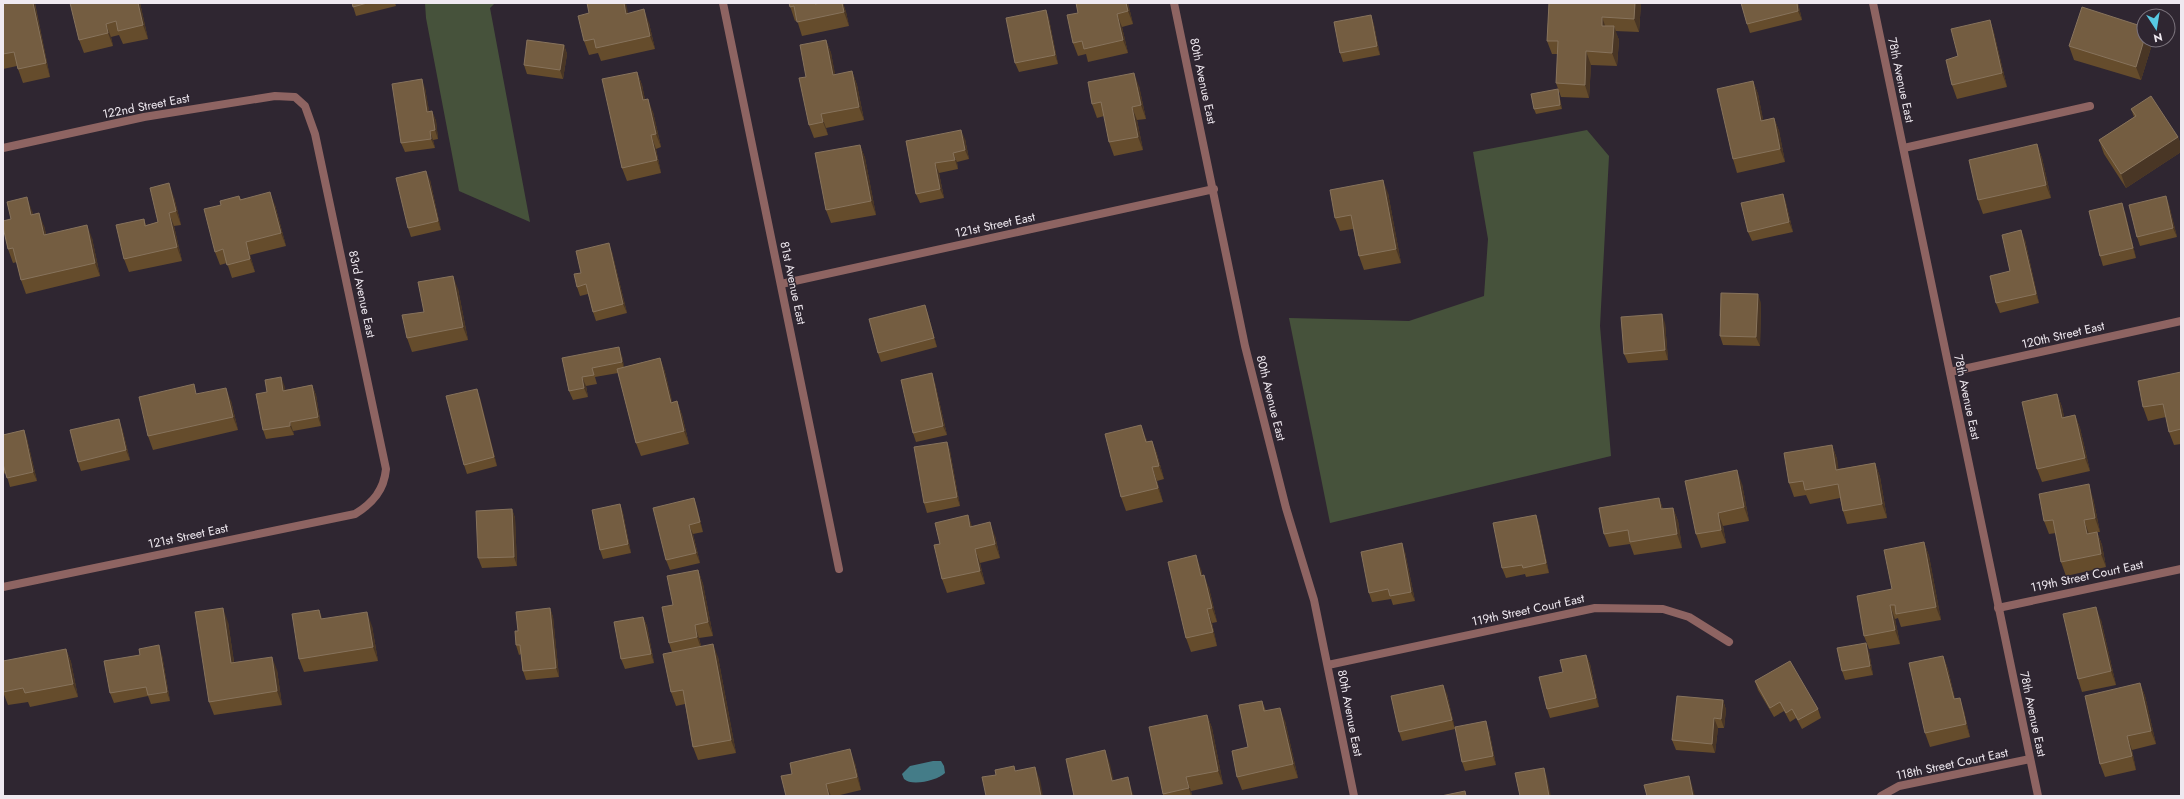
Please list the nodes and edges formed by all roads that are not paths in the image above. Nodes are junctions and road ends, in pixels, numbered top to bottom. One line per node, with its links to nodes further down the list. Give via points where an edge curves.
1 (723, 3): 9 (street, 81st Avenue East)
2 (1174, 3): 8 (street, 80th Avenue East)
3 (1873, 3): 7 (street, 78th Avenue East)
4 (295, 97): 6 (street, 122nd Street East, via 275,96 144,117); 12 (street, 83rd Avenue East, via 305,106 315,134 386,469 381,490)
5 (2090, 106): 7 (street)
6 (3, 148)
7 (1904, 148): 11 (street, 78th Avenue East)
8 (1214, 190): 9 (street, 121st Street East); 18 (street, 80th Avenue East, via 1245,346 1286,508 1314,600)
9 (781, 284): 13 (street, 81st Avenue East)
10 (2181, 321): 11 (street, 120th Street East)
11 (1950, 372): 16 (street, 78th Avenue East)
12 (373, 500): 15 (street, 121st Street East, via 355,514)
13 (839, 569)
14 (2181, 569): 16 (street, 119th Street Court East)
15 (3, 586)
16 (1998, 608): 19 (street, 78th Avenue East)
17 (1729, 642): 18 (street, 119th Street Court East, via 1689,617 1663,609 1595,608)
18 (1328, 665): 20 (street, 80th Avenue East)
19 (2030, 759): 21 (street, 118th Street Court East, via 1899,786); 22 (street, 78th Avenue East)
20 (1354, 796)
21 (1881, 796)
22 (2038, 796)

